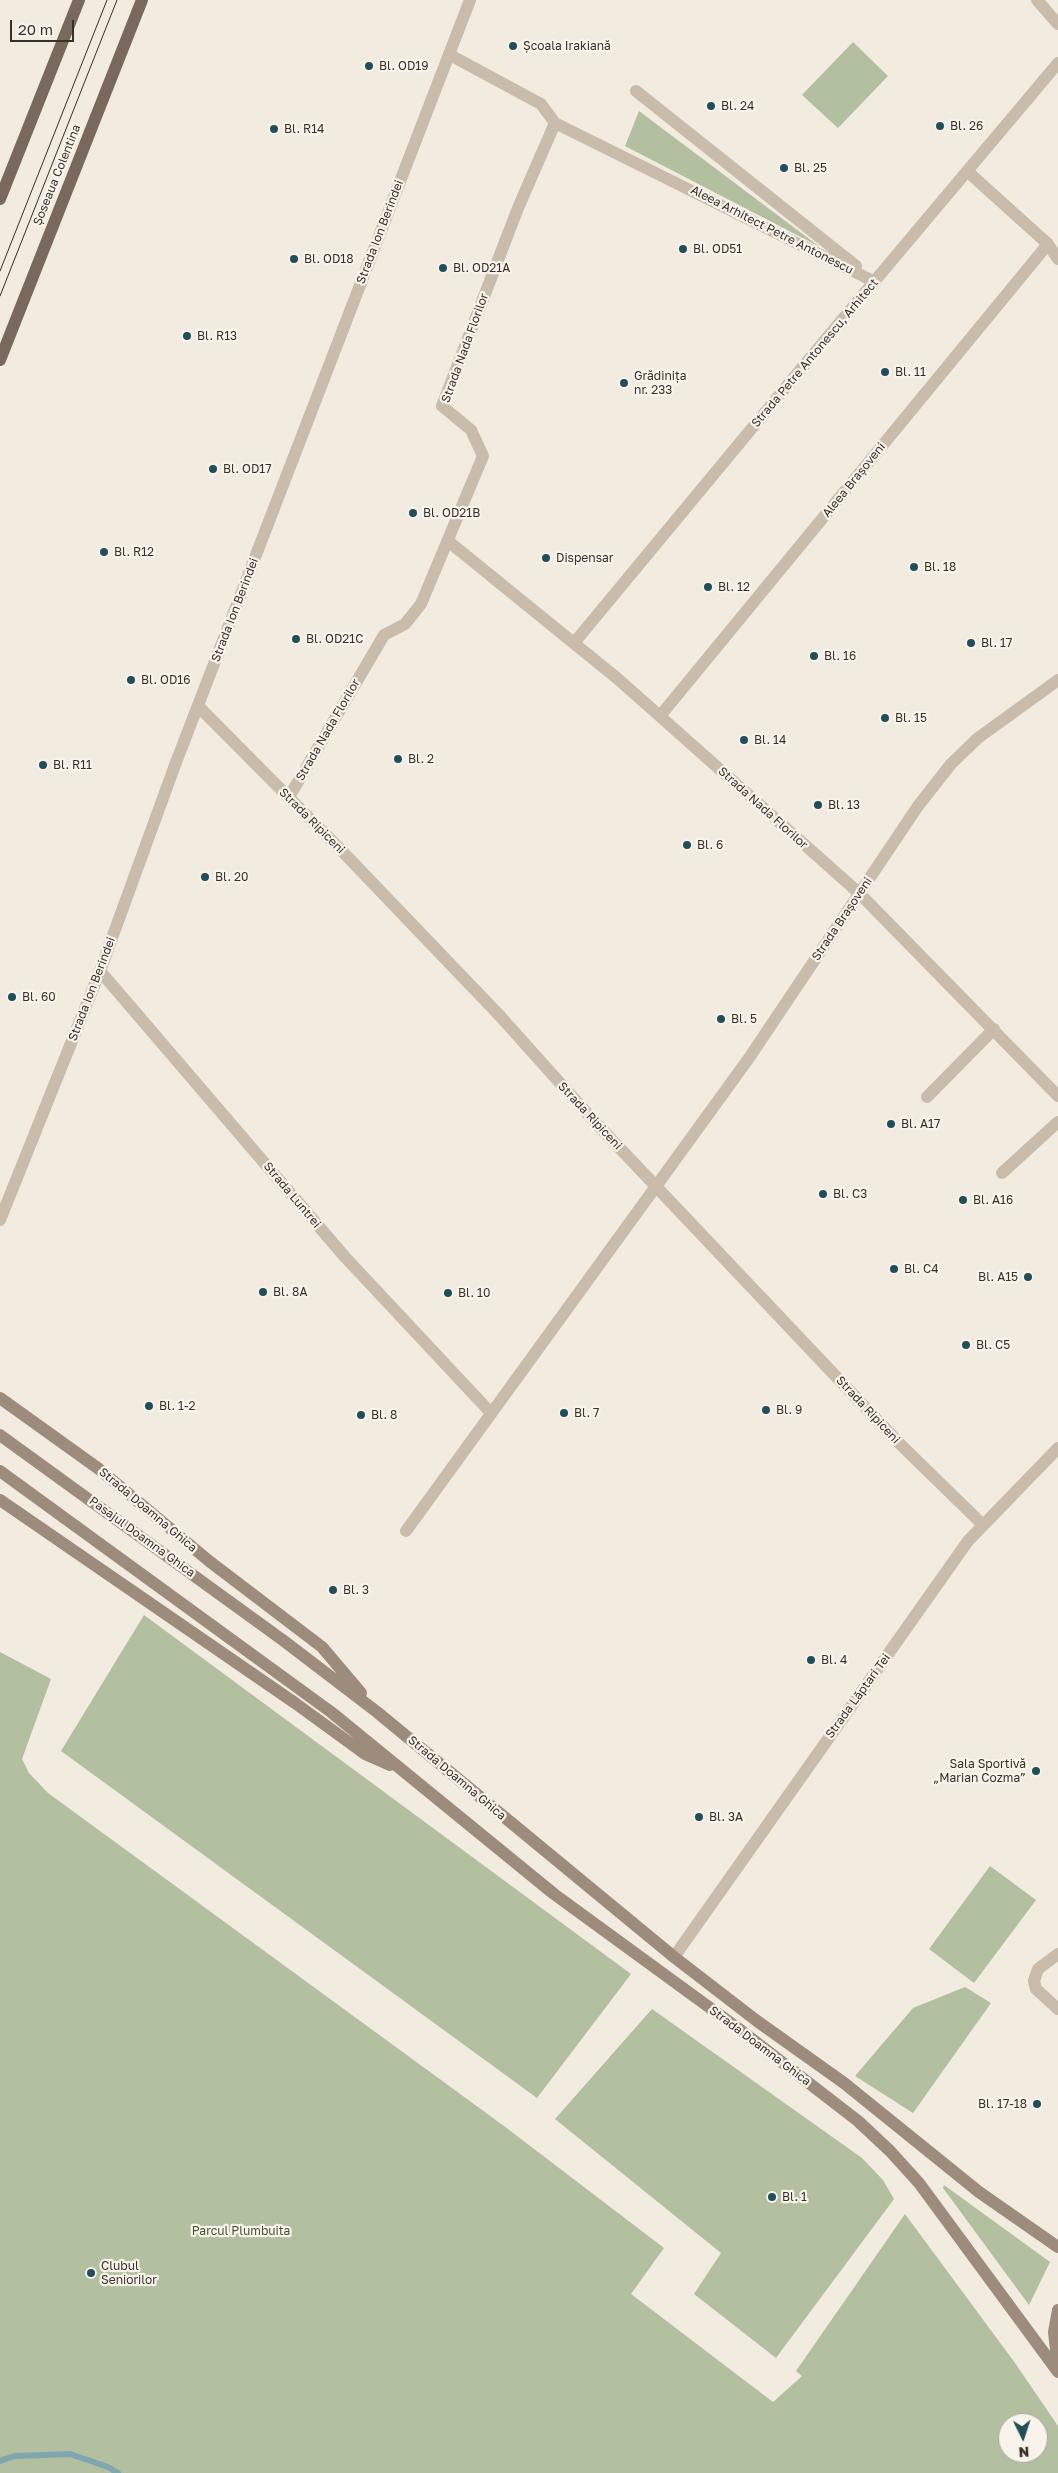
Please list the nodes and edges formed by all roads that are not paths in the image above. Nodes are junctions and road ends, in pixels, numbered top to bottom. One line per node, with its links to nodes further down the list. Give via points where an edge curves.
1 (79, 0): 11 (main road)
2 (142, 0): 15 (main road, Șoseaua Colentina)
3 (470, 0): 6 (street, Strada Ion Berindei)
4 (1037, 0): 5 (street)
5 (1058, 24)
6 (450, 55): 9 (street, via 542,104); 19 (street, Strada Ion Berindei)
7 (1058, 63): 10 (street, Strada Petre Antonescu, Arhitect)
8 (636, 91): 14 (street, Aleea Arhitect Petre Antonescu)
9 (555, 123): 14 (street, Aleea Arhitect Petre Antonescu); 16 (street, Strada Nada Florilor, via 518,208 442,406 471,430 482,456)
10 (966, 171): 12 (street); 14 (street, Strada Petre Antonescu, Arhitect)
11 (0, 199)
12 (1048, 244): 13 (street); 20 (street, Aleea Brașoveni)
13 (1058, 259)
14 (875, 282): 17 (street, Strada Petre Antonescu, Arhitect)
15 (0, 360)
16 (448, 541): 17 (street, Strada Nada Florilor); 21 (street, Strada Nada Florilor, via 421,604 404,624 384,635)
17 (574, 643): 20 (street, Strada Nada Florilor)
18 (1058, 680): 22 (street, Strada Brașoveni, via 978,738 951,764)
19 (198, 706): 21 (street, Strada Ripiceni); 23 (street, Strada Ion Berindei, via 142,850)
20 (660, 716): 22 (street, Strada Nada Florilor)
21 (289, 797): 29 (street, Strada Ripiceni)
22 (859, 893): 24 (street, Strada Nada Florilor); 29 (street, Strada Brașoveni)
23 (100, 971): 30 (street, Strada Ion Berindei); 32 (street, Strada Luntrei, via 344,1257)
24 (994, 1029): 25 (street, Strada Nada Florilor); 26 (street)
25 (1058, 1096)
26 (927, 1097)
27 (1058, 1122): 28 (street)
28 (1002, 1173)
29 (658, 1187): 32 (street); 37 (street, Strada Ripiceni, via 899,1443)
30 (0, 1220)
31 (0, 1398): 40 (main road, Strada Doamna Ghica, via 99,1468 209,1561 322,1646)
32 (491, 1414): 38 (street)
33 (0, 1435): 39 (main road, Pasajul Doamna Ghica)
34 (1058, 1448): 37 (street, Strada Lăptari Tei)
35 (0, 1471): 41 (main road, Strada Doamna Ghica)
36 (0, 1500): 41 (main road, Strada Doamna Ghica, via 366,1754)
37 (983, 1525): 43 (street, Strada Lăptari Tei, via 968,1541)
38 (406, 1531)
39 (284, 1641): 40 (main road, Strada Doamna Ghica)
40 (377, 1712): 43 (main road, Strada Doamna Ghica)
41 (408, 1773): 47 (main road, Strada Doamna Ghica, via 554,1894 809,2082 874,2136 919,2183)
42 (1058, 1954): 44 (street, via 1038,1969 1034,1981 1036,1989)
43 (674, 1957): 45 (main road, Strada Doamna Ghica, via 844,2083 979,2192)
44 (1058, 2009)
45 (1058, 2247)
46 (1058, 2310): 47 (main road, via 1054,2332)
47 (1058, 2370)

